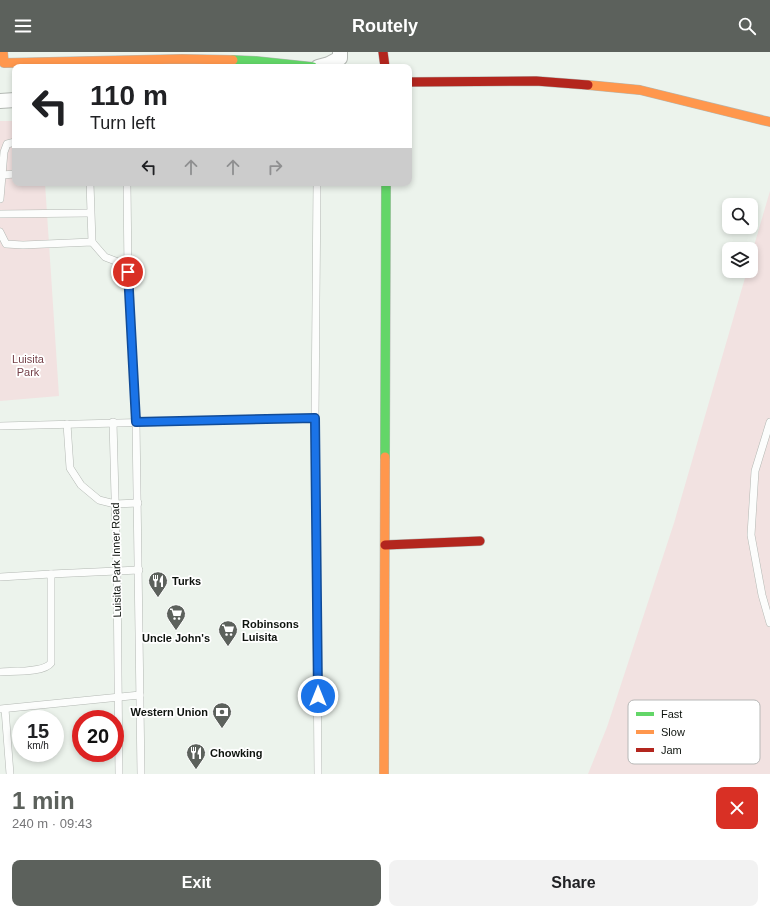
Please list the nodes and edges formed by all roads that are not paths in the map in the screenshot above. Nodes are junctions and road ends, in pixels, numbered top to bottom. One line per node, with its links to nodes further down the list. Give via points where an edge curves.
1 (340, 52): 8 (street, via 340,58)
2 (383, 52): 9 (street)
3 (182, 56): 4 (street); 6 (street)
4 (256, 56): 7 (street)
5 (2, 59): 6 (street)
6 (108, 60)
7 (297, 64)
8 (329, 64)
9 (384, 64)
10 (412, 82): 13 (street, via 536,81 640,90)
11 (12, 100): 12 (street)
12 (0, 101)
13 (770, 122)
14 (12, 143): 16 (lane, via 7,144 4,152)
15 (12, 174): 16 (lane)
16 (2, 175): 21 (lane)
17 (90, 186): 22 (lane)
18 (127, 186): 26 (lane, Luisita Park Inner Road)
19 (317, 186): 27 (lane)
20 (386, 186): 36 (street)
21 (0, 199)
22 (90, 213): 23 (lane); 25 (lane)
23 (0, 214)
24 (0, 232): 25 (lane, via 6,244 12,245)
25 (92, 242): 26 (lane, via 105,257 118,262)
26 (128, 272): 29 (lane, Luisita Park Inner Road)
27 (315, 418): 29 (lane); 49 (lane)
28 (113, 422): 29 (lane); 31 (lane); 34 (lane, Luisita Park Inner Road)
29 (136, 422): 33 (lane, Luisita Park Inner Road)
30 (770, 422): 41 (lane, via 755,471 751,535)
31 (66, 424): 32 (lane); 34 (lane, via 70,468 75,478 99,500)
32 (0, 426)
33 (138, 503): 34 (lane); 37 (lane, Luisita Park Inner Road)
34 (115, 504): 38 (lane, Luisita Park Inner Road)
35 (480, 541): 36 (street)
36 (385, 546): 50 (street)
37 (139, 570): 38 (lane); 43 (lane, Luisita Park Inner Road)
38 (117, 571): 39 (lane); 44 (lane, Luisita Park Inner Road)
39 (52, 574): 40 (lane); 42 (lane, via 51,663 42,669)
40 (0, 577)
41 (770, 623)
42 (0, 672)
43 (140, 695): 44 (lane); 48 (lane, Luisita Park Inner Road)
44 (118, 698): 45 (lane); 47 (lane, Luisita Park Inner Road)
45 (3, 709): 46 (lane)
46 (10, 774)
47 (119, 774)
48 (141, 774)
49 (318, 774)
50 (384, 774)

